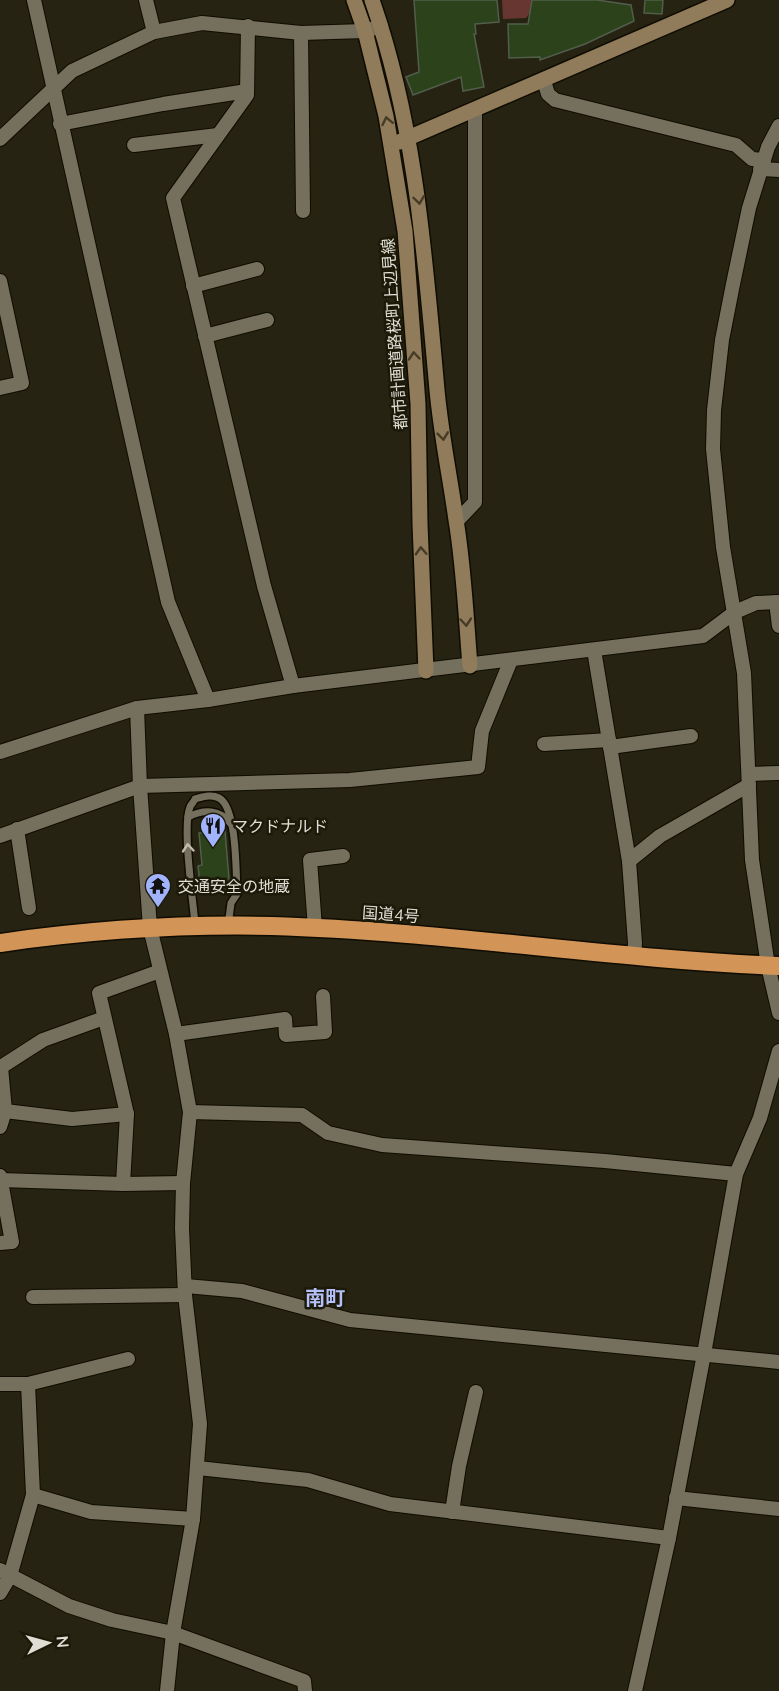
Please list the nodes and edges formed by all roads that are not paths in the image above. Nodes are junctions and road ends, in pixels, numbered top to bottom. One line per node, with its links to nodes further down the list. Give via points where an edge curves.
1 (34, 0): 12 (street)
2 (146, 0): 9 (street)
3 (354, 0): 8 (street, 都市計画道路桜町上辺見線)
4 (372, 0): 7 (street)
5 (727, 0): 11 (street)
6 (248, 26): 9 (street, via 202,22); 10 (street); 13 (street)
7 (381, 26): 8 (street); 18 (street)
8 (365, 31): 10 (street); 21 (street, 都市計画道路桜町上辺見線, one-way to 8)
9 (154, 32): 12 (street, via 72,71)
10 (301, 33): 24 (street)
11 (544, 81): 14 (street); 22 (street, via 548,94 555,100 736,145)
12 (54, 87): 15 (street); 19 (street)
13 (247, 91): 15 (street); 17 (street)
14 (475, 111): 18 (street); 31 (street, via 475,502)
15 (60, 124): 40 (street, via 168,602)
16 (779, 126): 22 (street)
17 (218, 135): 20 (street); 27 (street, via 173,198)
18 (409, 138): 21 (street); 31 (street, one-way to 31, via 422,219 446,460)
19 (0, 139)
20 (134, 145)
21 (392, 145): 38 (street, 都市計画道路桜町上辺見線, one-way to 21, via 418,404 405,231)
22 (762, 165): 23 (street); 33 (street, via 749,208 722,340 714,410 713,449 722,536)
23 (779, 170)
24 (303, 211)
25 (257, 269): 27 (street)
26 (0, 281): 30 (street, via 22,383)
27 (193, 286): 29 (street)
28 (267, 320): 29 (street)
29 (205, 336): 39 (street, via 264,586)
30 (0, 388)
31 (457, 522): 37 (street, one-way to 37)
32 (777, 602): 33 (street, via 756,603); 34 (street)
33 (735, 612): 35 (street, via 703,636); 47 (street, via 744,673)
34 (779, 626)
35 (594, 650): 36 (street); 43 (street)
36 (511, 660): 37 (street); 48 (street, via 482,730 478,767 350,780)
37 (470, 666): 38 (street)
38 (426, 670): 39 (street)
39 (293, 686): 40 (street)
40 (208, 700): 41 (street)
41 (137, 708): 45 (street); 48 (street)
42 (691, 736): 43 (street)
43 (610, 743): 44 (street); 54 (street)
44 (544, 744)
45 (0, 752)
46 (779, 773): 47 (street)
47 (749, 779): 54 (street, via 660,836); 62 (street, via 752,860)
48 (140, 786): 51 (street); 58 (street)
49 (188, 817): 50 (lane, via 217,812); 50 (lane, via 195,799 210,796 226,806); 57 (lane, one-way to 49)
50 (232, 825): 56 (lane, via 237,894 231,903)
51 (17, 830): 52 (street); 55 (street)
52 (0, 836)
53 (343, 856): 59 (street, via 310,860)
54 (629, 861): 61 (street)
55 (29, 908)
56 (228, 926): 57 (highway, 国道4号); 59 (highway, 国道4号)
57 (195, 927): 58 (highway, 国道4号)
58 (150, 928): 60 (highway, 国道4号); 63 (street)
59 (315, 928): 61 (highway, 国道4号)
60 (0, 943)
61 (634, 955): 62 (highway, 国道4号)
62 (774, 966): 65 (street)
63 (160, 971): 66 (street, via 99,993); 67 (street)
64 (323, 996): 67 (street, via 325,1032 286,1035 285,1019)
65 (779, 1013)
66 (104, 1018): 69 (street, via 43,1040 1,1067); 71 (street)
67 (176, 1034): 70 (street)
68 (779, 1051): 73 (street, via 760,1118)
69 (3, 1111): 71 (street, via 72,1119); 72 (street)
70 (190, 1112): 73 (street, via 302,1115 328,1133 382,1145); 75 (street)
71 (127, 1114): 76 (street)
72 (0, 1127)
73 (736, 1174): 80 (street)
74 (1, 1178): 76 (street); 77 (street, via 12,1242)
75 (183, 1183): 76 (street); 78 (street)
76 (123, 1184)
77 (0, 1243)
78 (186, 1290): 79 (street); 80 (street, via 243,1291 350,1320); 86 (street, via 200,1424)
79 (33, 1297)
80 (704, 1354): 82 (street); 88 (street)
81 (128, 1359): 84 (street)
82 (779, 1362)
83 (0, 1384): 84 (street)
84 (28, 1384): 87 (street)
85 (476, 1392): 90 (street)
86 (198, 1468): 90 (street, via 285,1476 390,1504); 91 (street)
87 (33, 1495): 91 (street, via 91,1512); 93 (street)
88 (676, 1498): 89 (street); 92 (street)
89 (779, 1509)
90 (452, 1512): 92 (street)
91 (193, 1519): 95 (street)
92 (669, 1538): 98 (street)
93 (5, 1573): 94 (street); 95 (street, via 69,1606)
94 (0, 1593)
95 (173, 1634): 96 (street); 97 (street, via 304,1681)
96 (167, 1691)
97 (304, 1691)
98 (635, 1691)

